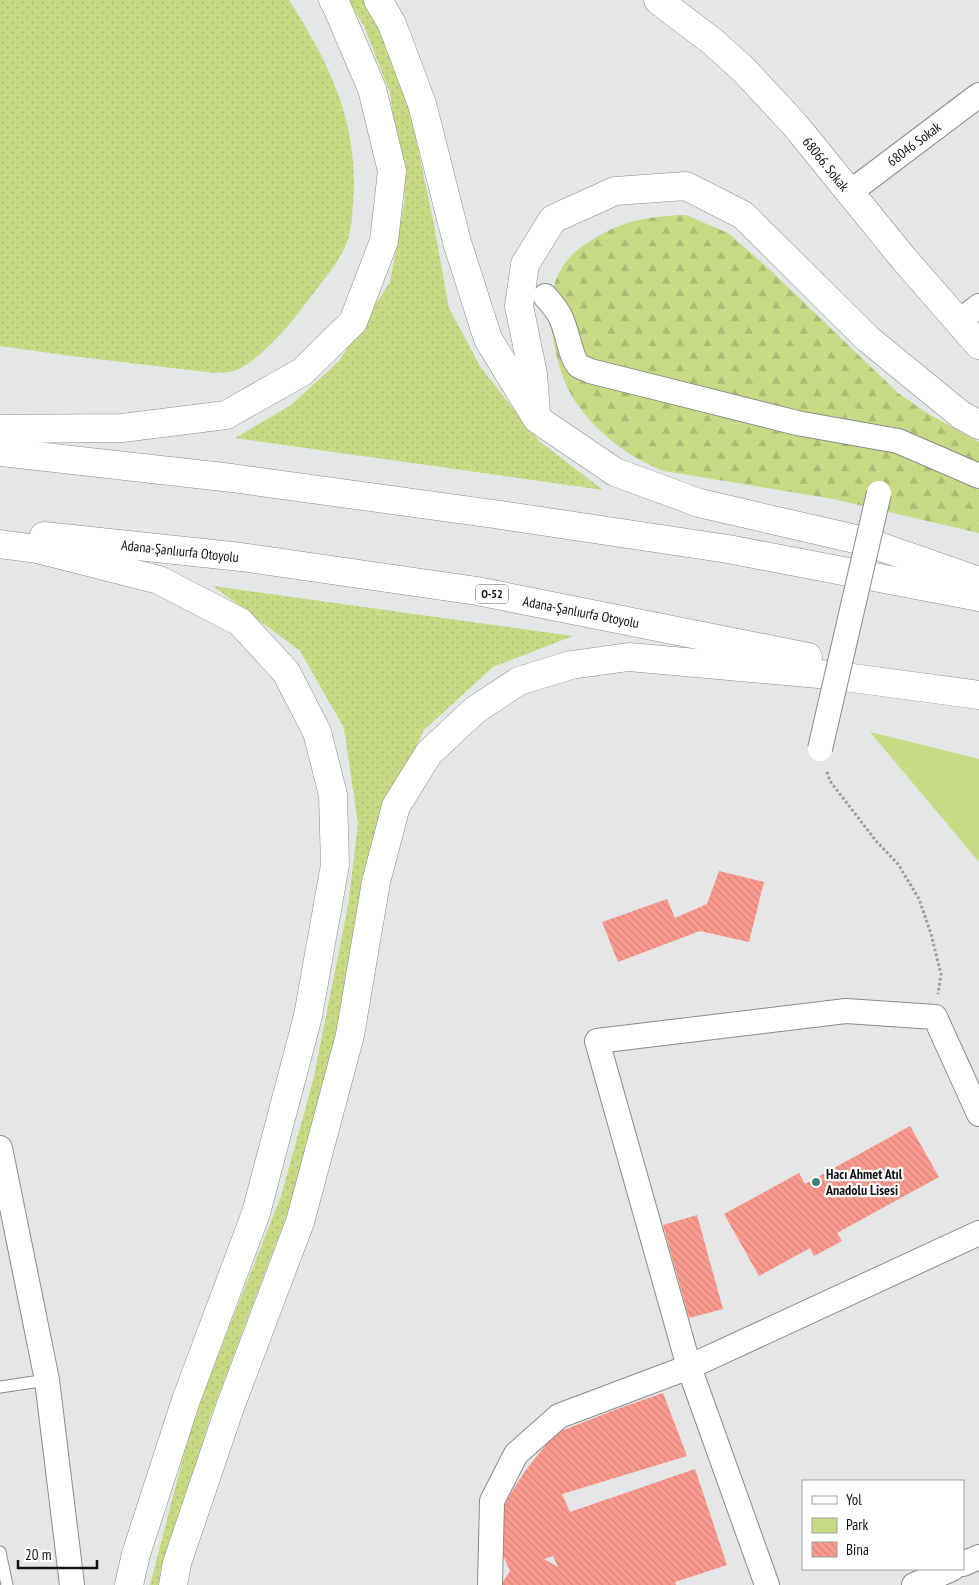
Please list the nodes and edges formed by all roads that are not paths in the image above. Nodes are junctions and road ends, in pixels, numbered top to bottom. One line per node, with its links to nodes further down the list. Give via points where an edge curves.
1 (332, 0): 12 (main road, via 372,89 392,171 384,241 353,322 302,372 226,415 122,428)
2 (378, 0): 10 (main road, via 392,24 422,104 457,242 488,339)
3 (658, 0): 5 (main road, 68066. Sokak, via 744,70)
4 (979, 95): 5 (street, 68046 Sokak)
5 (849, 192): 8 (main road, 68066. Sokak)
6 (545, 296): 14 (street, via 561,318 573,358 579,366 590,371 797,423 898,441)
7 (979, 306): 8 (street)
8 (958, 322): 9 (main road, 68066. Sokak)
9 (979, 345)
10 (537, 419): 11 (main road, via 533,374 519,306 525,264 553,219 615,190 686,186 743,215 868,339 961,415); 18 (main road, via 615,472 699,503 864,541)
11 (979, 425)
12 (0, 429)
13 (0, 452): 19 (main road, via 232,478 494,514 728,549)
14 (979, 476)
15 (878, 493): 22 (street, bridge)
16 (0, 532): 20 (main road, Adana-Şanlıurfa Otoyolu / O-52, via 241,557 477,591)
17 (0, 544): 35 (main road, via 160,580 240,622 286,672 318,732 332,795 335,865 308,1016 256,1212 186,1400)
18 (979, 581)
19 (979, 597)
20 (979, 692)
21 (979, 696): 36 (main road, via 830,675 628,657 571,665 519,682 475,710 429,753 396,806 376,882 350,1035 300,1222 230,1407 177,1563)
22 (820, 749)
23 (979, 1114): 26 (street, via 935,1017 846,1011 597,1041)
24 (0, 1148): 27 (street)
25 (979, 1233): 26 (street)
26 (689, 1367): 37 (street, via 558,1416 516,1454 492,1501); 38 (street)
27 (47, 1380): 28 (lane); 34 (street)
28 (0, 1387)
29 (0, 1552): 33 (lane)
30 (979, 1557): 31 (street)
31 (964, 1564)
32 (950, 1570): 39 (street)
33 (7, 1585)
34 (72, 1585)
35 (129, 1585)
36 (173, 1585)
37 (490, 1585)
38 (767, 1585)
39 (914, 1585)

